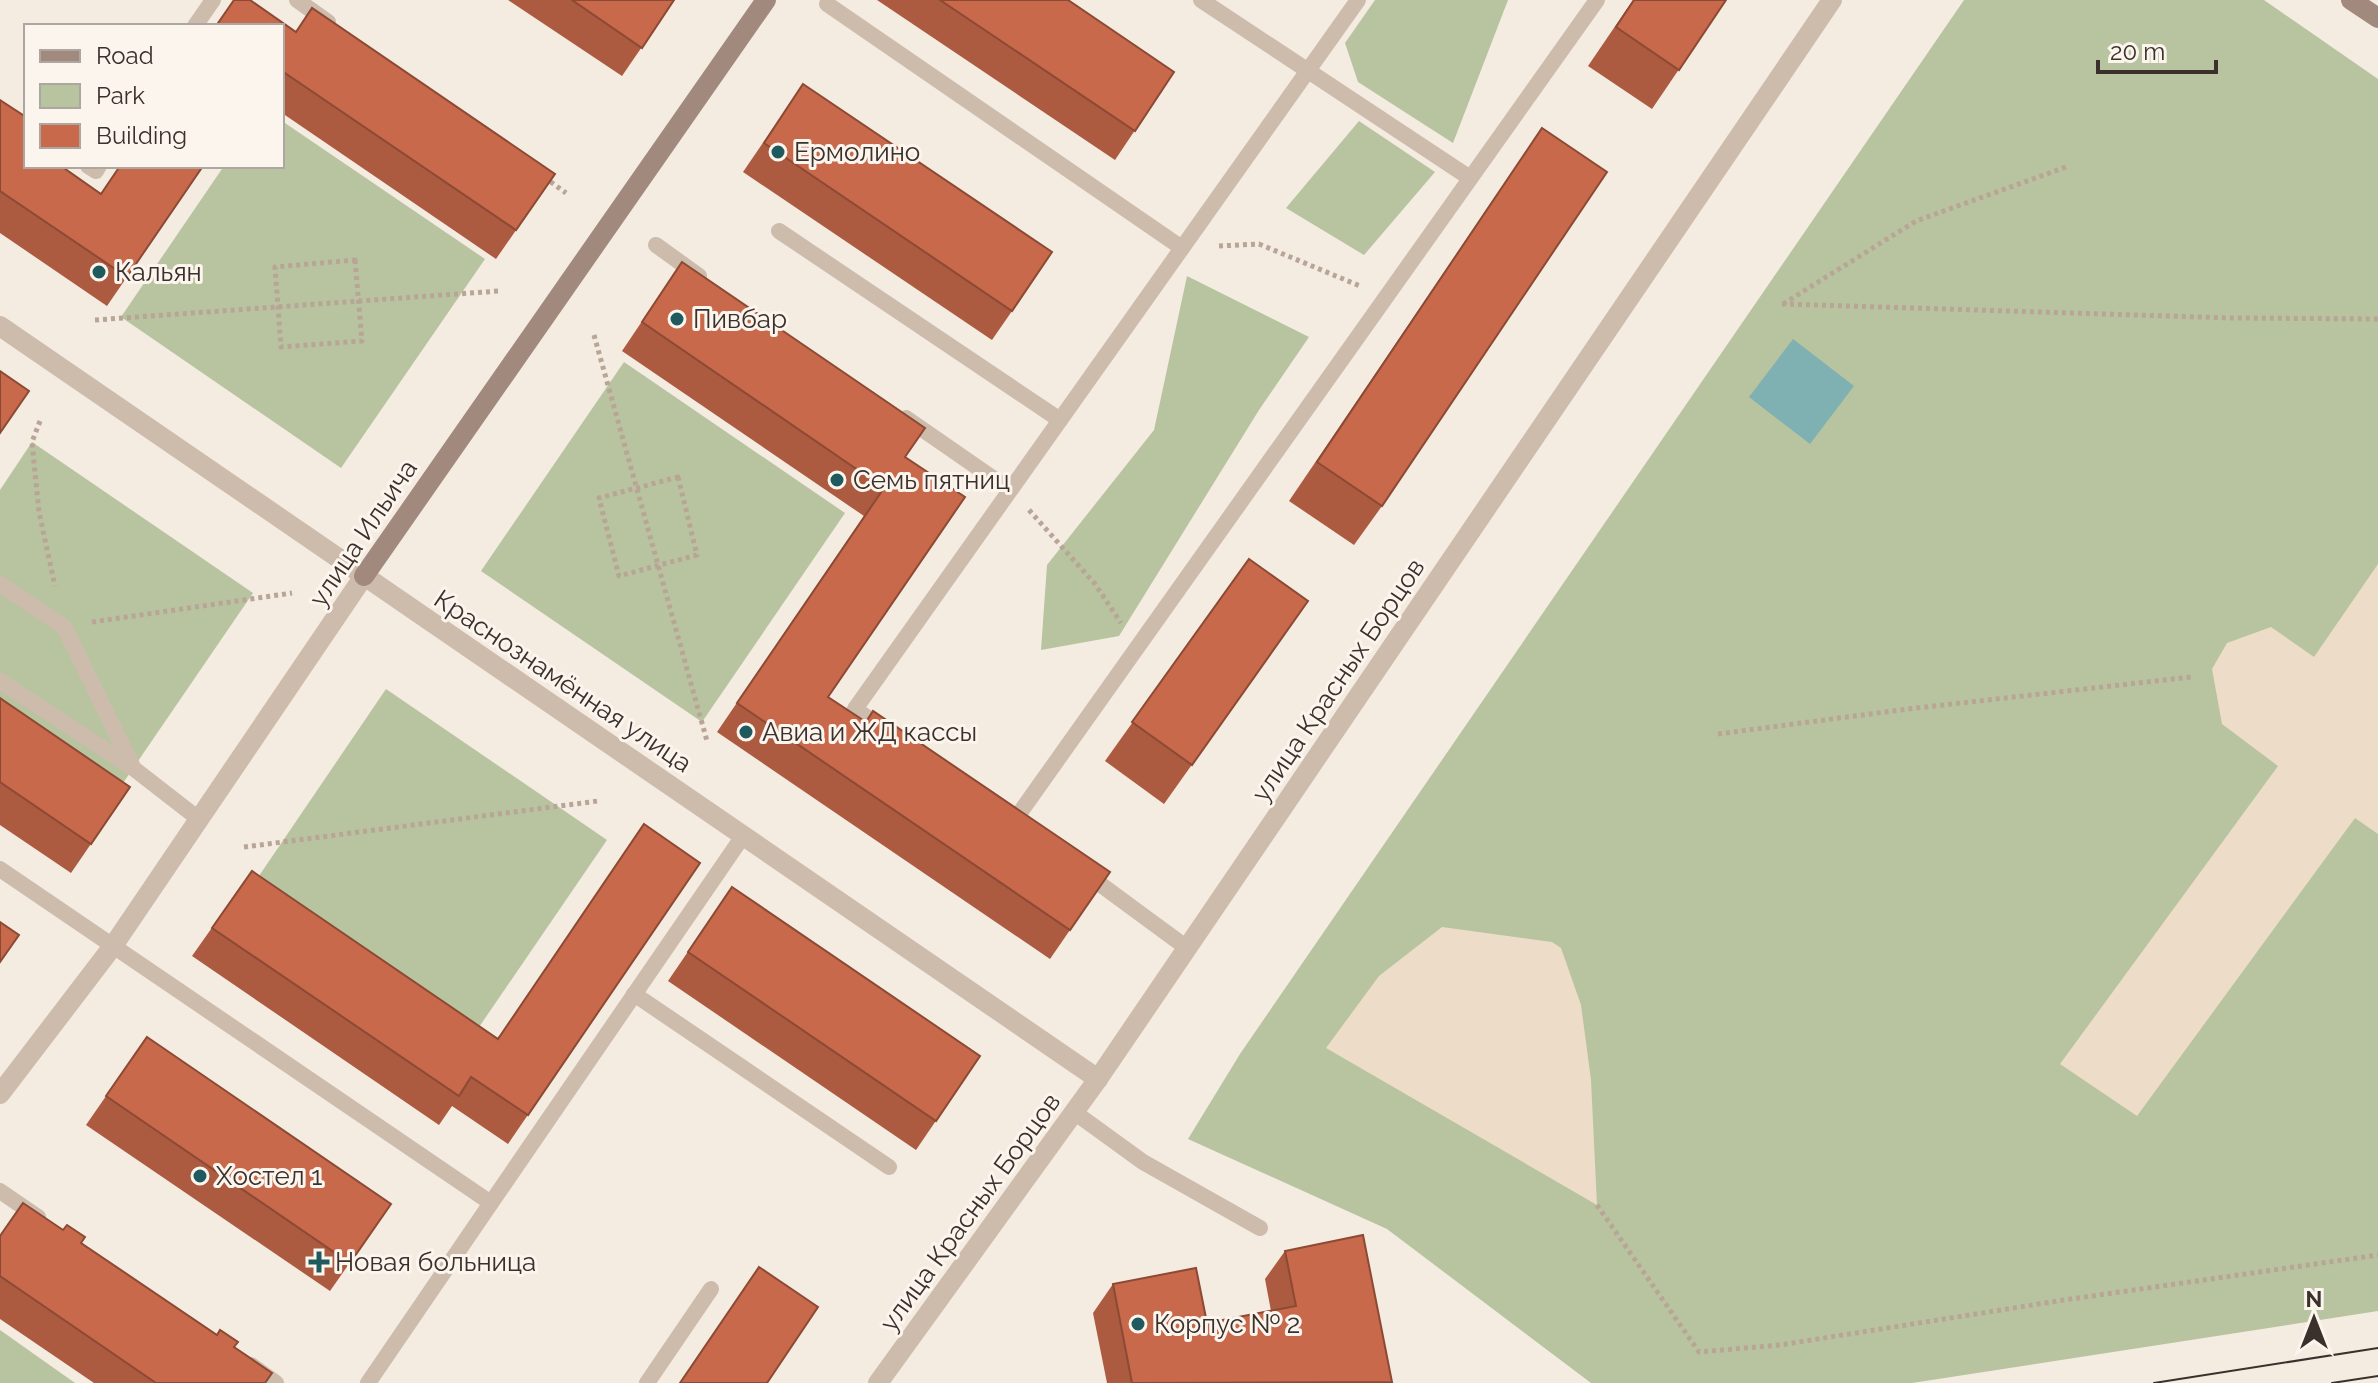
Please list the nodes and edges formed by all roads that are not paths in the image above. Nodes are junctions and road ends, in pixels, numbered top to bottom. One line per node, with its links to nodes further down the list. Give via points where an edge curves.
1 (213, 0): 11 (lane)
2 (297, 0): 12 (lane)
3 (766, 0): 23 (street, улица Ильича)
4 (1201, 0): 13 (lane)
5 (1358, 0): 13 (lane)
6 (1597, 0): 14 (lane)
7 (1832, 0): 34 (street, улица Красных Борцов)
8 (2351, 0): 10 (street)
9 (827, 4): 17 (lane)
10 (2378, 18)
11 (196, 24)
12 (346, 35)
13 (1307, 72): 14 (lane); 17 (lane)
14 (1470, 178): 29 (lane)
15 (779, 231): 21 (lane)
16 (656, 245): 18 (lane)
17 (1182, 248): 21 (lane)
18 (708, 282)
19 (0, 326): 23 (street, Краснознамённая улица)
20 (892, 408): 22 (lane)
21 (1060, 420): 22 (lane)
22 (1010, 490): 26 (lane, via 855,709)
23 (364, 576): 28 (street, улица Ильича); 30 (street, Краснознамённая улица)
24 (0, 584): 27 (lane, via 64,627)
25 (0, 681): 27 (lane)
26 (892, 735)
27 (133, 768): 28 (lane)
28 (200, 820): 33 (street, улица Ильича)
29 (1014, 821)
30 (743, 836): 35 (lane); 36 (street, Краснознамённая улица)
31 (1074, 865): 34 (lane)
32 (0, 869): 33 (lane)
33 (113, 946): 37 (street, улица Ильича); 41 (lane)
34 (1187, 948): 36 (street, улица Красных Борцов)
35 (634, 994): 39 (lane); 41 (lane)
36 (1098, 1079): 38 (street, улица Красных Борцов)
37 (0, 1094)
38 (1074, 1112): 43 (lane, via 1143,1162); 49 (street, улица Красных Борцов)
39 (889, 1167)
40 (0, 1191): 42 (lane)
41 (491, 1203): 47 (lane)
42 (50, 1226)
43 (1260, 1228)
44 (711, 1289): 48 (lane)
45 (239, 1357): 46 (lane)
46 (276, 1383)
47 (368, 1383)
48 (647, 1383)
49 (878, 1383)

